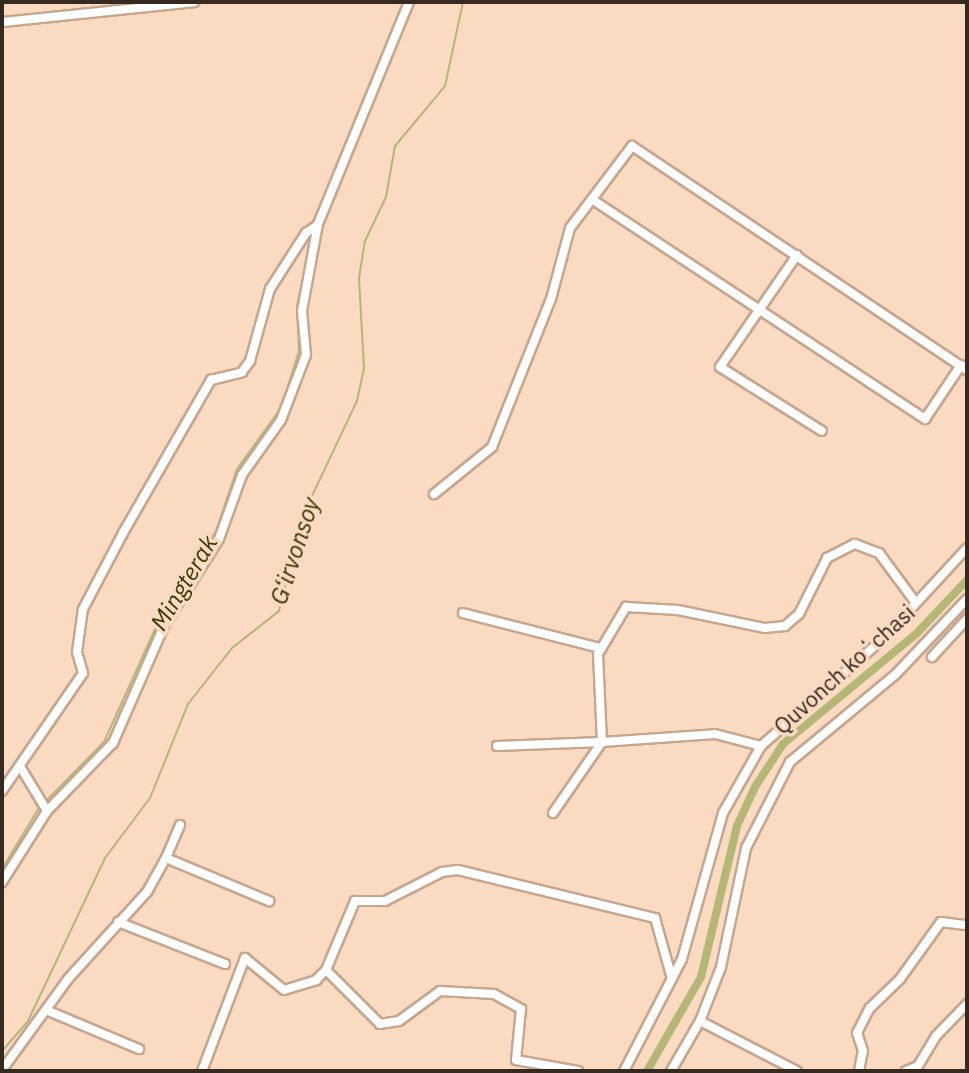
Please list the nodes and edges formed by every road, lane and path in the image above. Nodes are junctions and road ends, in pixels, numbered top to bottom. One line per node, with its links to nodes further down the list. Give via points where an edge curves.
1 (194, 2): 3 (street)
2 (409, 2): 5 (street)
3 (2, 22)
4 (593, 200): 6 (street, via 632,146); 7 (street); 10 (street, via 570,228 551,299 492,447)
5 (318, 224): 21 (street, via 306,233 270,289 250,361 242,372 211,380 88,597 78,631 83,673); 23 (street, via 303,296 306,355 281,420 242,475 219,539 165,624 113,743)
6 (797, 255): 7 (street); 8 (street)
7 (759, 309): 8 (street, via 925,419); 9 (street, via 720,367)
8 (964, 368)
9 (822, 431)
10 (434, 494)
11 (967, 548): 13 (street, Quvonch koʻchasi)
12 (967, 599): 36 (street, via 896,674 790,762 746,848 721,967)
13 (916, 603): 16 (street, via 879,553 855,544 827,558 799,614 785,626 765,628 678,610 626,607); 20 (street, Quvonch koʻchasi)
14 (463, 613): 16 (street)
15 (967, 619): 17 (street)
16 (600, 648): 18 (street)
17 (932, 657)
18 (602, 742): 19 (street); 20 (street, via 715,734); 24 (street)
19 (497, 746)
20 (761, 746): 33 (street, Quvonch koʻchasi, via 723,813)
21 (21, 768): 22 (street); 23 (street)
22 (2, 791)
23 (46, 809): 27 (street)
24 (553, 813)
25 (180, 825): 26 (street)
26 (166, 858): 28 (street); 29 (street, via 147,892)
27 (2, 882)
28 (269, 901)
29 (118, 922): 31 (street); 35 (street)
30 (967, 925): 44 (street, via 941,922 900,979 878,996 857,1033 863,1051)
31 (225, 964)
32 (326, 970): 33 (street, via 355,901 385,901 442,872 458,870 655,918); 39 (street, via 316,980 284,990 245,958); 40 (street, via 380,1024 399,1021 440,991 478,989 510,1000 521,1009 516,1060)
33 (672, 979): 41 (street, Quvonch koʻchasi)
34 (967, 1004): 45 (street, via 936,1036 918,1066)
35 (46, 1010): 37 (street); 38 (street)
36 (700, 1021): 42 (street); 43 (street)
37 (139, 1049)
38 (2, 1070)
39 (202, 1071)
40 (578, 1071)
41 (624, 1071)
42 (671, 1071)
43 (797, 1071)
44 (859, 1071)
45 (906, 1071)

